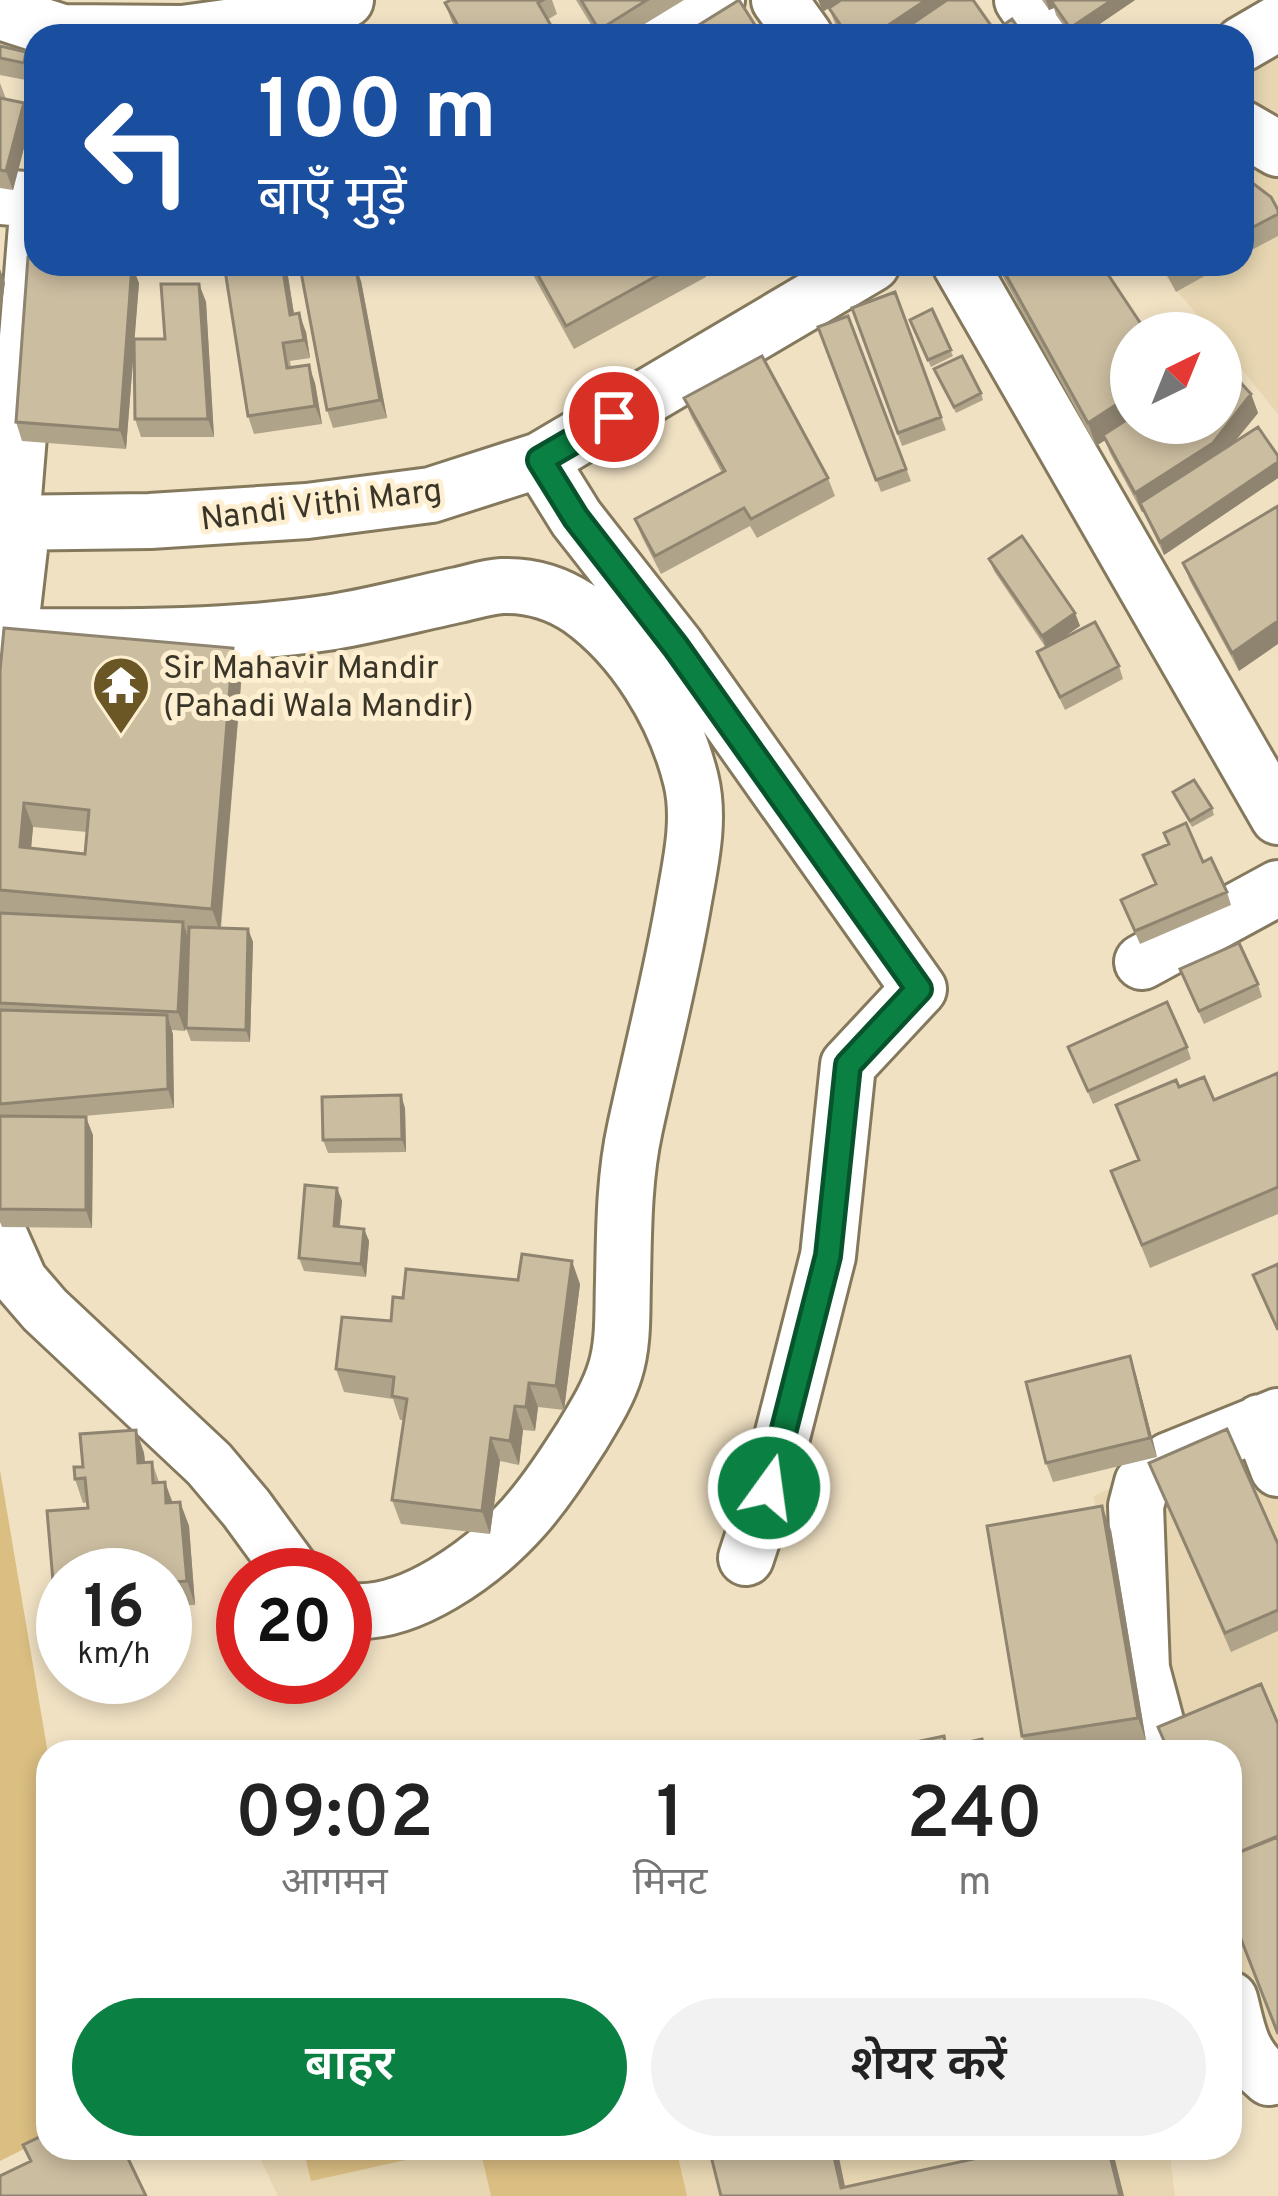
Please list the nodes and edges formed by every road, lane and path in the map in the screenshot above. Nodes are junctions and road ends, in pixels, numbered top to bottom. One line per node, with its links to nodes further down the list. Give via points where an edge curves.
1 (346, 0): 5 (street)
2 (717, 0): 6 (street)
3 (0, 12): 4 (street)
4 (63, 23)
5 (247, 24)
6 (678, 24)
7 (32, 276): 11 (street)
8 (852, 276): 10 (street, Nandi Vithi Marg)
9 (967, 276): 14 (street)
10 (540, 460): 11 (street, Nandi Vithi Marg, via 431,495 308,511); 20 (street, via 919,989 848,1065 828,1256)
11 (12, 522): 12 (street)
12 (10, 636): 13 (street); 21 (street, via 247,631 532,586 583,611 667,712 695,818 673,965 633,1135 615,1373 554,1480 521,1520 416,1598)
13 (0, 722)
14 (1274, 801)
15 (1278, 888): 16 (street)
16 (1142, 962)
17 (0, 1236): 19 (street, via 20,1281 45,1310 209,1464)
18 (1272, 1436): 22 (street, via 1168,1460 1142,1483 1142,1669)
19 (276, 1548)
20 (746, 1558)
21 (372, 1609)
22 (1161, 1740)
23 (1242, 2042): 24 (street, via 1252,2064)
24 (1278, 2076)

